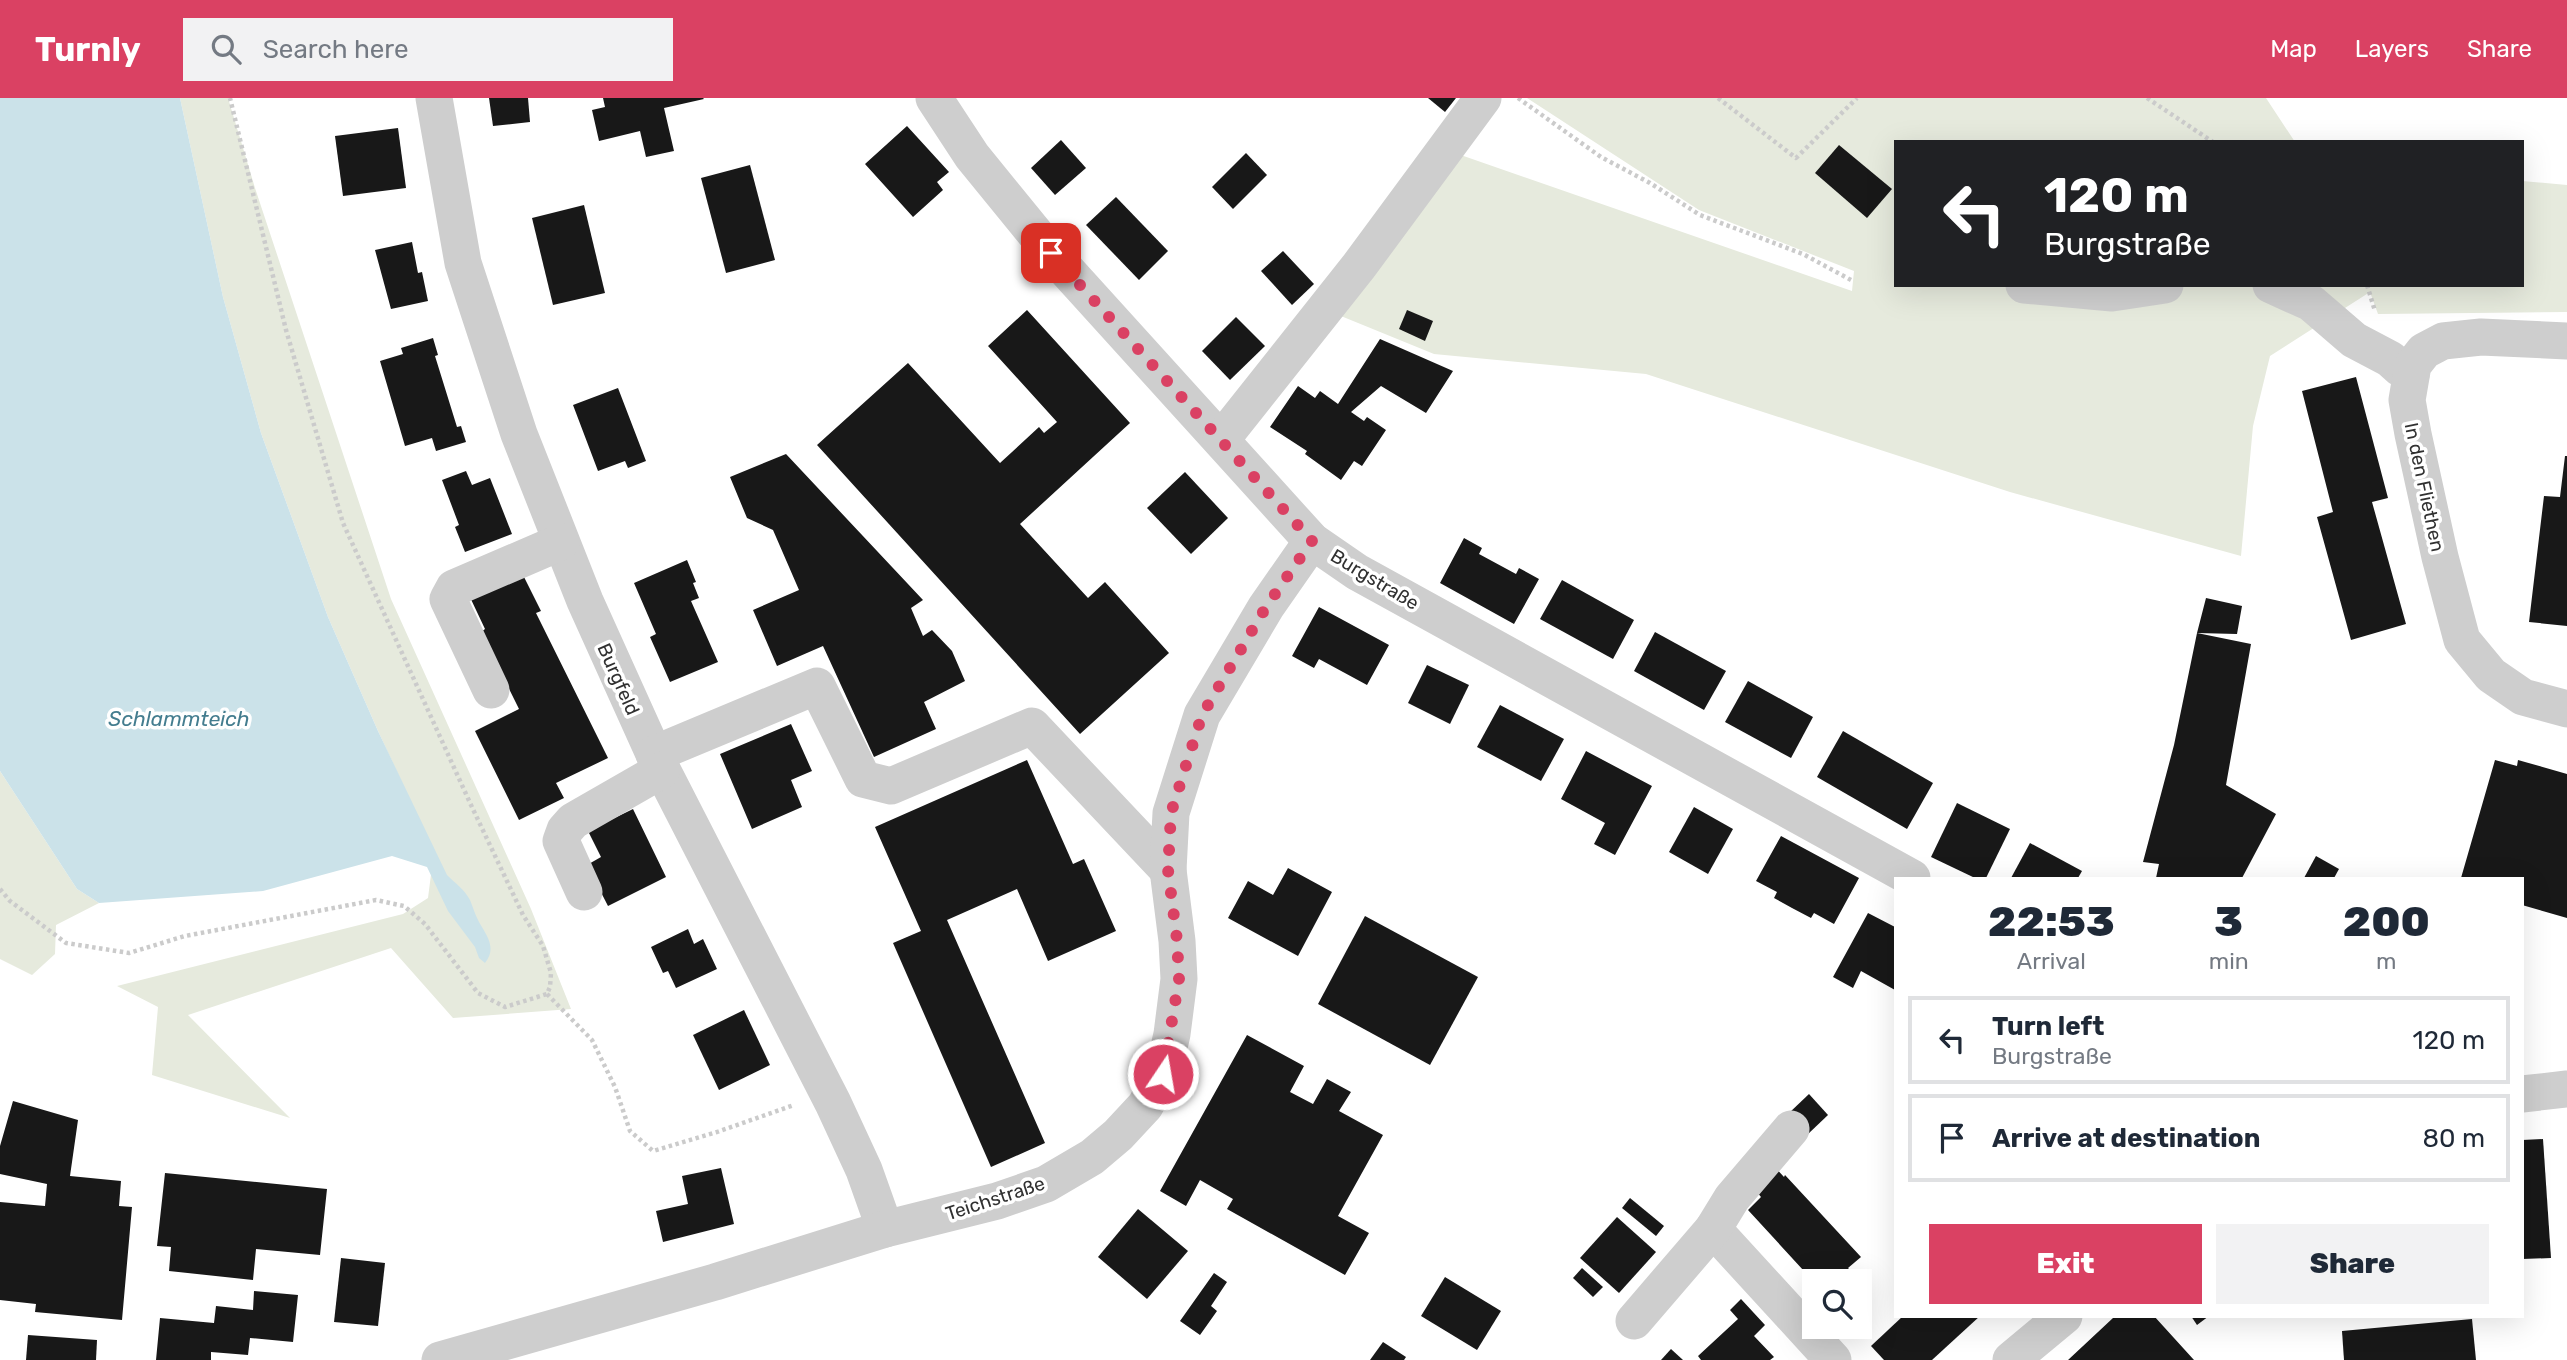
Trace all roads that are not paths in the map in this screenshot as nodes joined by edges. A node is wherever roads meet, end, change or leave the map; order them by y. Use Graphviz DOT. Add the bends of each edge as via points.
graph roads {
  1 [pos="434,98"];
  2 [pos="934,98"];
  3 [pos="1483,98"];
  4 [pos="2046,287"];
  5 [pos="2152,287"];
  6 [pos="2275,287"];
  7 [pos="2567,341"];
  8 [pos="2412,375"];
  9 [pos="1221,440"];
  10 [pos="1312,541"];
  11 [pos="561,542"];
  12 [pos="491,690"];
  13 [pos="2567,709"];
  14 [pos="658,762"];
  15 [pos="1168,870"];
  16 [pos="1910,877"];
  17 [pos="584,891"];
  18 [pos="2567,1089"];
  19 [pos="2524,1094"];
  20 [pos="1791,1129"];
  21 [pos="886,1229"];
  22 [pos="1713,1229"];
  23 [pos="2062,1318"];
  24 [pos="1634,1321"];
  25 [pos="440,1360"];
  26 [pos="1833,1360"];
  27 [pos="2011,1360"];
  1 -- 11 [label="street, Burgfeld" via="463,262 519,434"];
  2 -- 9 [label="street, Burgstraße" via="972,156 1051,253"];
  3 -- 9 [label="street" via="1359,266"];
  4 -- 5 [label="street" via="2112,293"];
  6 -- 8 [label="street" via="2311,303 2354,340"];
  7 -- 8 [label="street, In den Fliethen" via="2481,337 2443,341 2424,351 2413,365"];
  8 -- 13 [label="street, In den Fliethen" via="2407,400 2413,434 2462,640 2491,674 2523,697"];
  9 -- 10 [label="street, Burgstraße"];
  10 -- 15 [label="street, Teichstraße" via="1266,607 1202,715 1171,813"];
  10 -- 16 [label="street, Burgstraße" via="1357,572"];
  11 -- 12 [label="street" via="454,588 448,599"];
  11 -- 14 [label="street, Burgfeld"];
  14 -- 15 [label="street" via="817,686 863,779 891,786 1032,726"];
  14 -- 17 [label="street" via="565,830 561,841"];
  14 -- 21 [label="street, Burgfeld" via="833,1103"];
  15 -- 21 [label="street, Teichstraße" via="1179,979 1163,1074 1145,1106 1092,1157 1046,1184"];
  18 -- 19 [label="street"];
  20 -- 22 [label="street" via="1732,1198"];
  21 -- 25 [label="street, Teichstraße"];
  22 -- 24 [label="street"];
  22 -- 26 [label="street"];
  23 -- 27 [label="street"];
}
